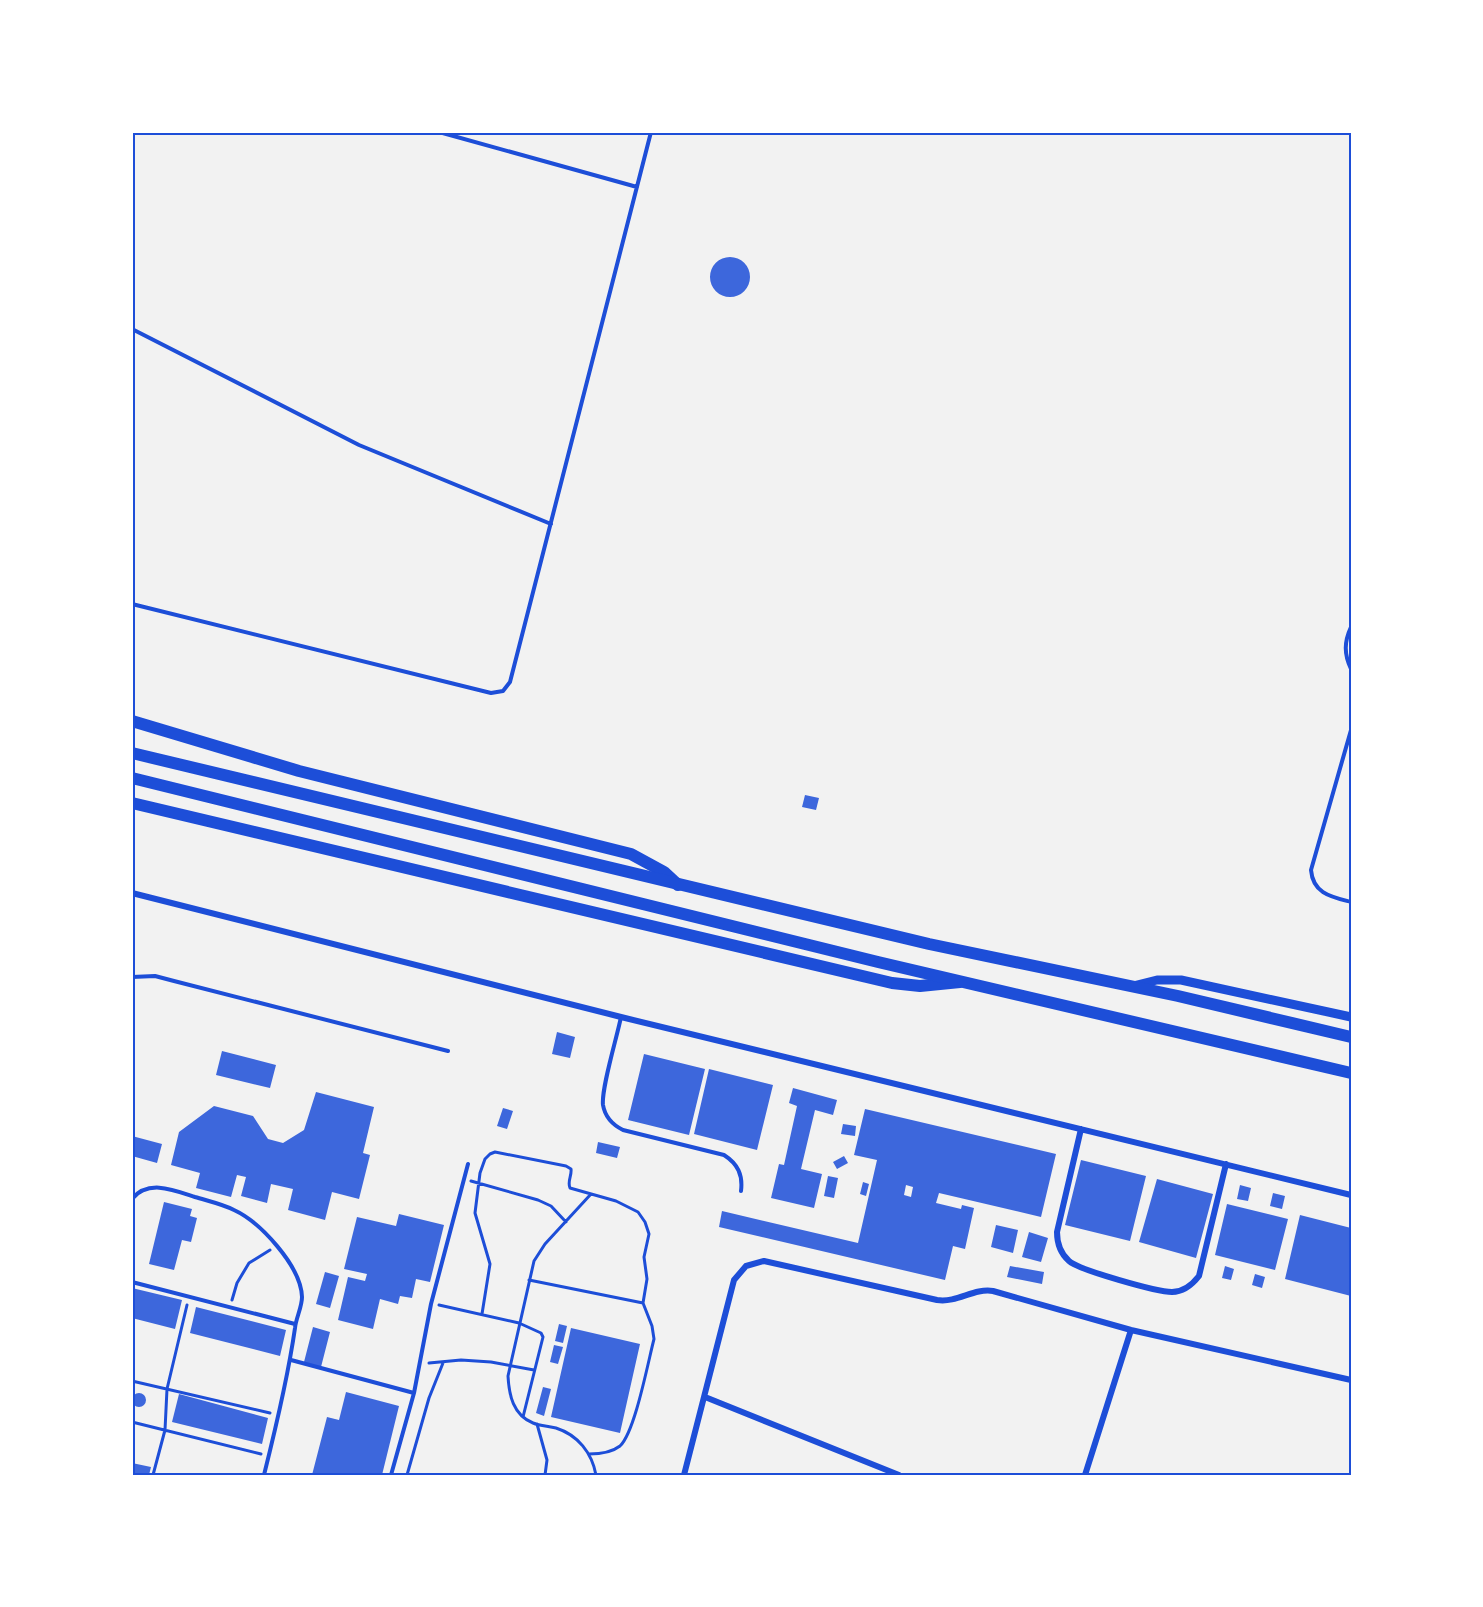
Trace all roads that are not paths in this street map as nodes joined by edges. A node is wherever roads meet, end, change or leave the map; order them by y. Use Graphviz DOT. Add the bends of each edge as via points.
graph roads {
  1 [pos="439,132"];
  2 [pos="651,132"];
  3 [pos="637,187"];
  4 [pos="132,329"];
  5 [pos="551,524"];
  6 [pos="132,604"];
  7 [pos="1351,627"];
  8 [pos="1351,669"];
  9 [pos="132,721"];
  10 [pos="1351,730"];
  11 [pos="132,753"];
  12 [pos="132,778"];
  13 [pos="132,803"];
  14 [pos="678,885"];
  15 [pos="132,893"];
  16 [pos="1351,902"];
  17 [pos="132,977"];
  18 [pos="960,982"];
  19 [pos="1133,987"];
  20 [pos="621,1017"];
  21 [pos="1351,1017"];
  22 [pos="1351,1037"];
  23 [pos="448,1051"];
  24 [pos="1351,1073"];
  25 [pos="1081,1129"];
  26 [pos="468,1164"];
  27 [pos="1226,1164"];
  28 [pos="741,1191"];
  29 [pos="1351,1195"];
  30 [pos="132,1199"];
  31 [pos="132,1282"];
  32 [pos="295,1324"];
  33 [pos="1131,1330"];
  34 [pos="291,1360"];
  35 [pos="1351,1380"];
  36 [pos="414,1393"];
  37 [pos="705,1397"];
  38 [pos="264,1475"];
  39 [pos="391,1475"];
  40 [pos="684,1475"];
  41 [pos="899,1475"];
  42 [pos="1085,1475"];
  1 -- 3 [label="lane"];
  2 -- 3 [label="lane"];
  3 -- 5 [label="lane"];
  4 -- 5 [label="lane" via="358,445"];
  5 -- 6 [label="lane" via="510,682 503,691 491,693"];
  7 -- 8 [label="lane" via="1345,648"];
  9 -- 14 [label="main road" via="299,771 631,854 664,872"];
  10 -- 16 [label="lane" via="1311,870 1314,884 1324,894"];
  11 -- 14 [label="main road"];
  12 -- 18 [label="main road"];
  13 -- 18 [label="main road" via="892,983 920,986"];
  14 -- 19 [label="main road"];
  15 -- 20 [label="street"];
  17 -- 23 [label="lane" via="155,976"];
  18 -- 24 [label="main road"];
  19 -- 21 [label="street" via="1156,980 1182,980"];
  19 -- 22 [label="main road"];
  20 -- 25 [label="street"];
  20 -- 28 [label="lane" via="603,1097 610,1120 623,1130 724,1155 741,1174"];
  25 -- 27 [label="street"];
  25 -- 27 [label="street" via="1057,1232 1062,1253 1080,1267 1163,1291 1180,1291 1199,1276"];
  26 -- 36 [label="lane" via="431,1304"];
  27 -- 29 [label="street"];
  30 -- 32 [label="lane" via="149,1187 166,1188 235,1210 262,1229 284,1253 296,1278 302,1297"];
  31 -- 32 [label="lane"];
  32 -- 34 [label="lane"];
  33 -- 35 [label="street"];
  33 -- 37 [label="street" via="989,1290 954,1300 937,1300 772,1262 754,1262 734,1280"];
  33 -- 42 [label="street"];
  34 -- 36 [label="lane"];
  34 -- 38 [label="lane"];
  36 -- 39 [label="lane"];
  37 -- 40 [label="street"];
  37 -- 41 [label="street"];
}
